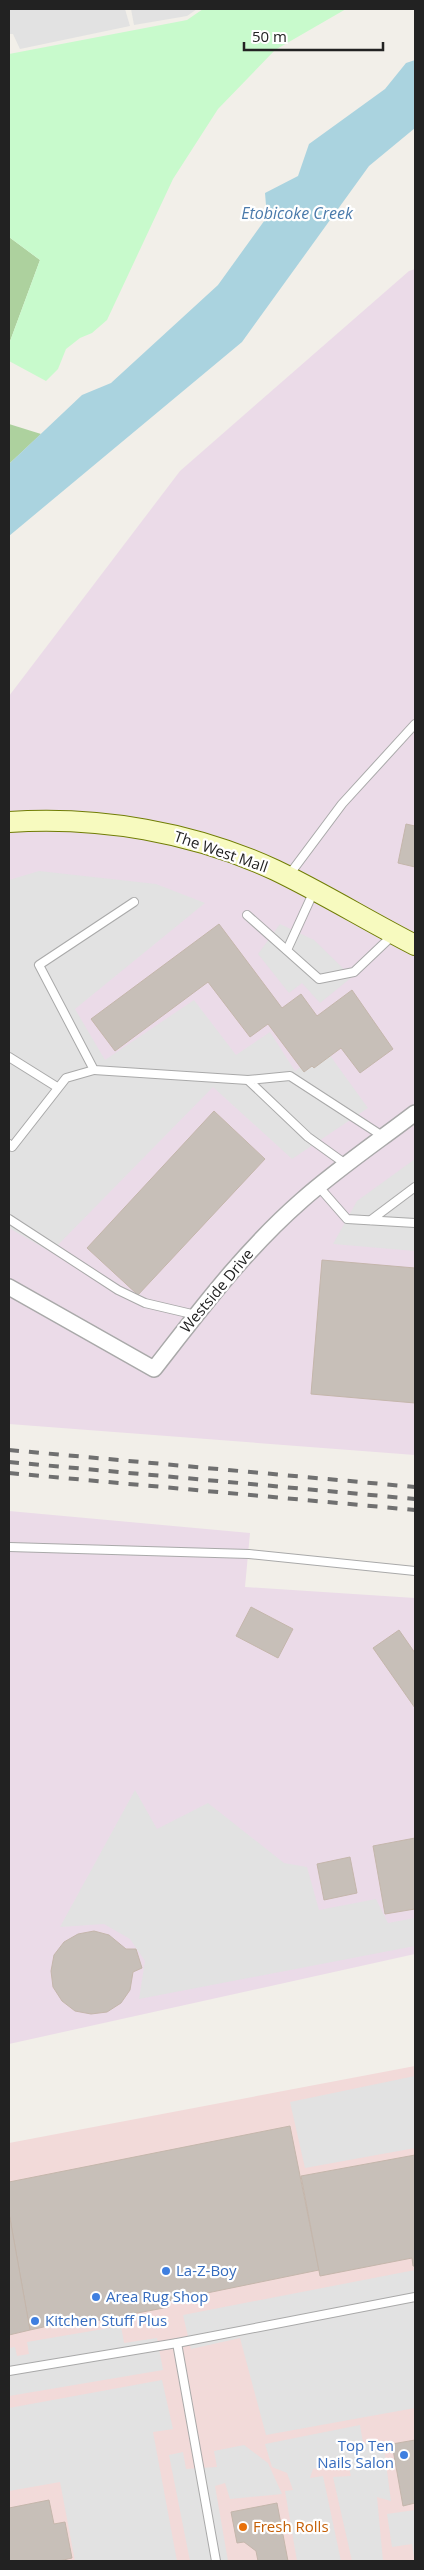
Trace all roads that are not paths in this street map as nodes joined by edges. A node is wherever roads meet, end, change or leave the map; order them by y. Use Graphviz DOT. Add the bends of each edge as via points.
graph roads {
  1 [pos="415,724"];
  2 [pos="9,822"];
  3 [pos="288,877"];
  4 [pos="314,890"];
  5 [pos="134,902"];
  6 [pos="247,915"];
  7 [pos="393,934"];
  8 [pos="415,946"];
  9 [pos="287,950"];
  10 [pos="9,1056"];
  11 [pos="94,1070"];
  12 [pos="248,1080"];
  13 [pos="57,1087"];
  14 [pos="415,1113"];
  15 [pos="384,1137"];
  16 [pos="10,1147"];
  17 [pos="347,1165"];
  18 [pos="319,1187"];
  19 [pos="415,1187"];
  20 [pos="9,1220"];
  21 [pos="371,1220"];
  22 [pos="415,1223"];
  23 [pos="9,1287"];
  24 [pos="196,1315"];
  25 [pos="9,1547"];
  26 [pos="415,1571"];
  27 [pos="415,2297"];
  28 [pos="176,2343"];
  29 [pos="9,2371"];
  30 [pos="216,2561"];
  1 -- 3 [label="lane" via="342,804"];
  2 -- 3 [label="main road, The West Mall" via="103,823 173,835 235,854"];
  3 -- 4 [label="main road, The West Mall"];
  4 -- 7 [label="main road, The West Mall"];
  4 -- 9 [label="lane"];
  5 -- 11 [label="lane" via="39,965"];
  6 -- 9 [label="lane"];
  7 -- 8 [label="main road, The West Mall"];
  7 -- 9 [label="lane" via="354,972 319,979"];
  10 -- 13 [label="lane"];
  11 -- 12 [label="lane"];
  11 -- 13 [label="lane" via="66,1078"];
  12 -- 15 [label="lane" via="290,1076"];
  12 -- 17 [label="lane" via="308,1137"];
  13 -- 16 [label="lane"];
  14 -- 15 [label="street, Westside Drive"];
  15 -- 17 [label="street, Westside Drive"];
  17 -- 18 [label="street, Westside Drive"];
  18 -- 21 [label="lane" via="347,1219"];
  18 -- 24 [label="street, Westside Drive" via="258,1242 223,1279"];
  19 -- 21 [label="lane"];
  20 -- 24 [label="lane" via="118,1290 145,1303"];
  21 -- 22 [label="lane"];
  23 -- 24 [label="street, Westside Drive" via="154,1370"];
  25 -- 26 [label="lane" via="249,1554"];
  27 -- 28 [label="lane"];
  28 -- 29 [label="lane"];
  28 -- 30 [label="lane"];
}
